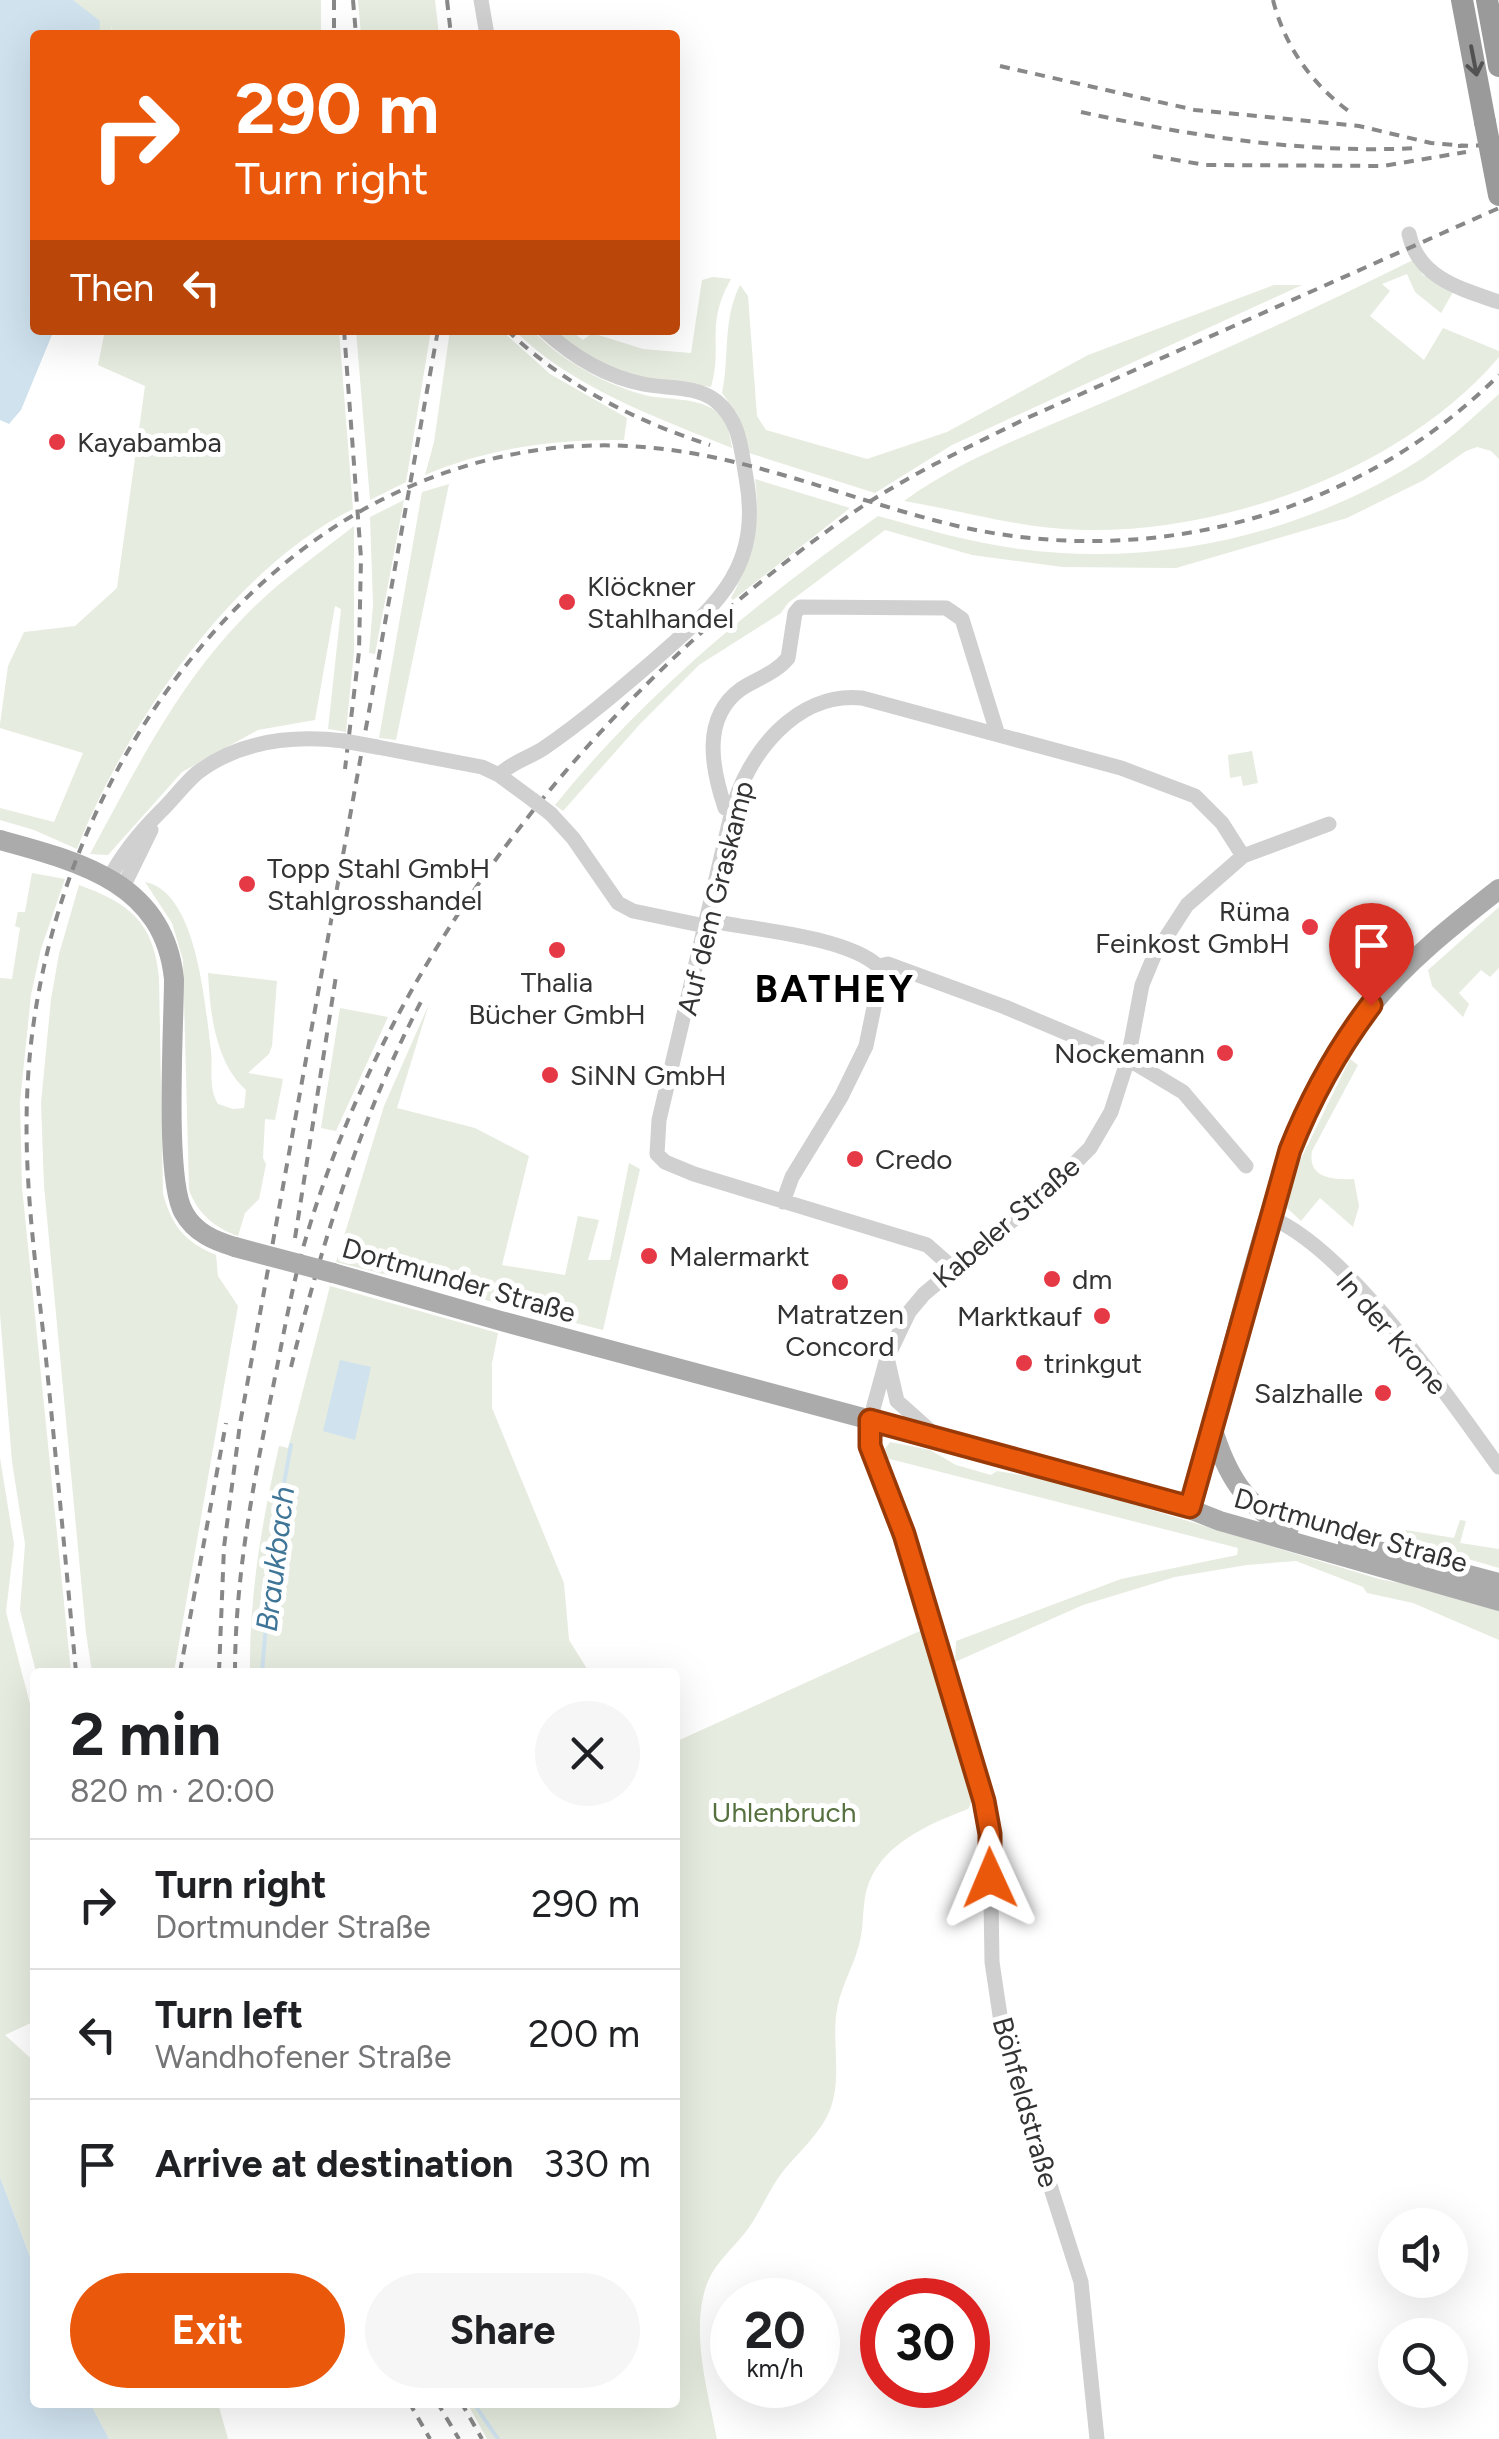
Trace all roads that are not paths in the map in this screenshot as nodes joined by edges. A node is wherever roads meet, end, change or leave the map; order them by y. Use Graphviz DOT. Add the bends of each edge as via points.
graph roads {
  1 [pos="481,0"];
  2 [pos="1462,0"];
  3 [pos="1487,0"];
  4 [pos="486,30"];
  5 [pos="1499,66"];
  6 [pos="1499,195"];
  7 [pos="1409,234"];
  8 [pos="1499,302"];
  9 [pos="550,335"];
  10 [pos="997,732"];
  11 [pos="540,751"];
  12 [pos="498,775"];
  13 [pos="515,786"];
  14 [pos="732,812"];
  15 [pos="1329,824"];
  16 [pos="0,840"];
  17 [pos="1242,856"];
  18 [pos="116,883"];
  19 [pos="1499,889"];
  20 [pos="706,923"];
  21 [pos="878,966"];
  22 [pos="1128,1059"];
  23 [pos="1246,1166"];
  24 [pos="783,1202"];
  25 [pos="1269,1217"];
  26 [pos="953,1268"];
  27 [pos="887,1358"];
  28 [pos="870,1420"];
  29 [pos="1211,1424"];
  30 [pos="937,1436"];
  31 [pos="1499,1467"];
  32 [pos="1190,1507"];
  33 [pos="1289,1528"];
  34 [pos="1499,1583"];
  35 [pos="1499,1601"];
  36 [pos="1096,2439"];
  1 -- 4 [label="street"];
  2 -- 6 [label="highway, one-way, bridge"];
  3 -- 5 [label="highway"];
  7 -- 8 [label="street" via="1429,272"];
  9 -- 11 [label="street" via="611,374 714,398 732,418 750,501 748,534 722,596"];
  10 -- 14 [label="street, Auf dem Graskamp" via="862,698 831,700 791,720 764,745"];
  10 -- 14 [label="street" via="962,619 946,608 800,607 788,658 732,698 712,736 715,772"];
  10 -- 17 [label="street, Auf dem Graskamp" via="1195,796"];
  11 -- 12 [label="street"];
  11 -- 13 [label="street"];
  12 -- 13 [label="street"];
  12 -- 18 [label="street, bridge" via="344,741 286,740 233,753 198,772 159,813"];
  13 -- 20 [label="street, bridge" via="573,838 618,903 633,912"];
  14 -- 20 [label="street, Auf dem Graskamp"];
  15 -- 17 [label="street, Kabeler Straße"];
  16 -- 18 [label="main road, Dortmunder Straße"];
  17 -- 22 [label="street, Kabeler Straße" via="1169,928 1142,985"];
  18 -- 28 [label="main road, Dortmunder Straße, bridge" via="157,920 172,962 174,1178 180,1206 199,1231"];
  19 -- 25 [label="main road" via="1422,951 1360,1020 1308,1104"];
  20 -- 21 [label="street" via="821,942"];
  20 -- 24 [label="street, Auf dem Graskamp" via="659,1120 657,1154 674,1167"];
  21 -- 22 [label="street" via="1005,1006"];
  21 -- 24 [label="street" via="874,1014 856,1068"];
  22 -- 23 [label="street" via="1183,1092"];
  22 -- 26 [label="street, Kabeler Straße" via="1111,1112 1090,1148"];
  24 -- 26 [label="street, Auf dem Graskamp" via="927,1245"];
  25 -- 29 [label="main road"];
  25 -- 31 [label="street, In der Krone" via="1296,1230 1372,1302"];
  26 -- 27 [label="street, Kabeler Straße" via="910,1312"];
  27 -- 28 [label="street, Kabeler Straße"];
  27 -- 30 [label="street" via="897,1401"];
  28 -- 30 [label="main road, Dortmunder Straße"];
  28 -- 36 [label="street, Böhfeldstraße" via="870,1446 904,1534 984,1801 992,1962 1004,2042 1081,2282"];
  29 -- 32 [label="main road"];
  29 -- 33 [label="main road" via="1244,1497"];
  30 -- 32 [label="main road, Dortmunder Straße"];
  32 -- 33 [label="main road, Dortmunder Straße"];
  32 -- 35 [label="main road, Dortmunder Straße"];
  33 -- 34 [label="main road, Dortmunder Straße"];
}
